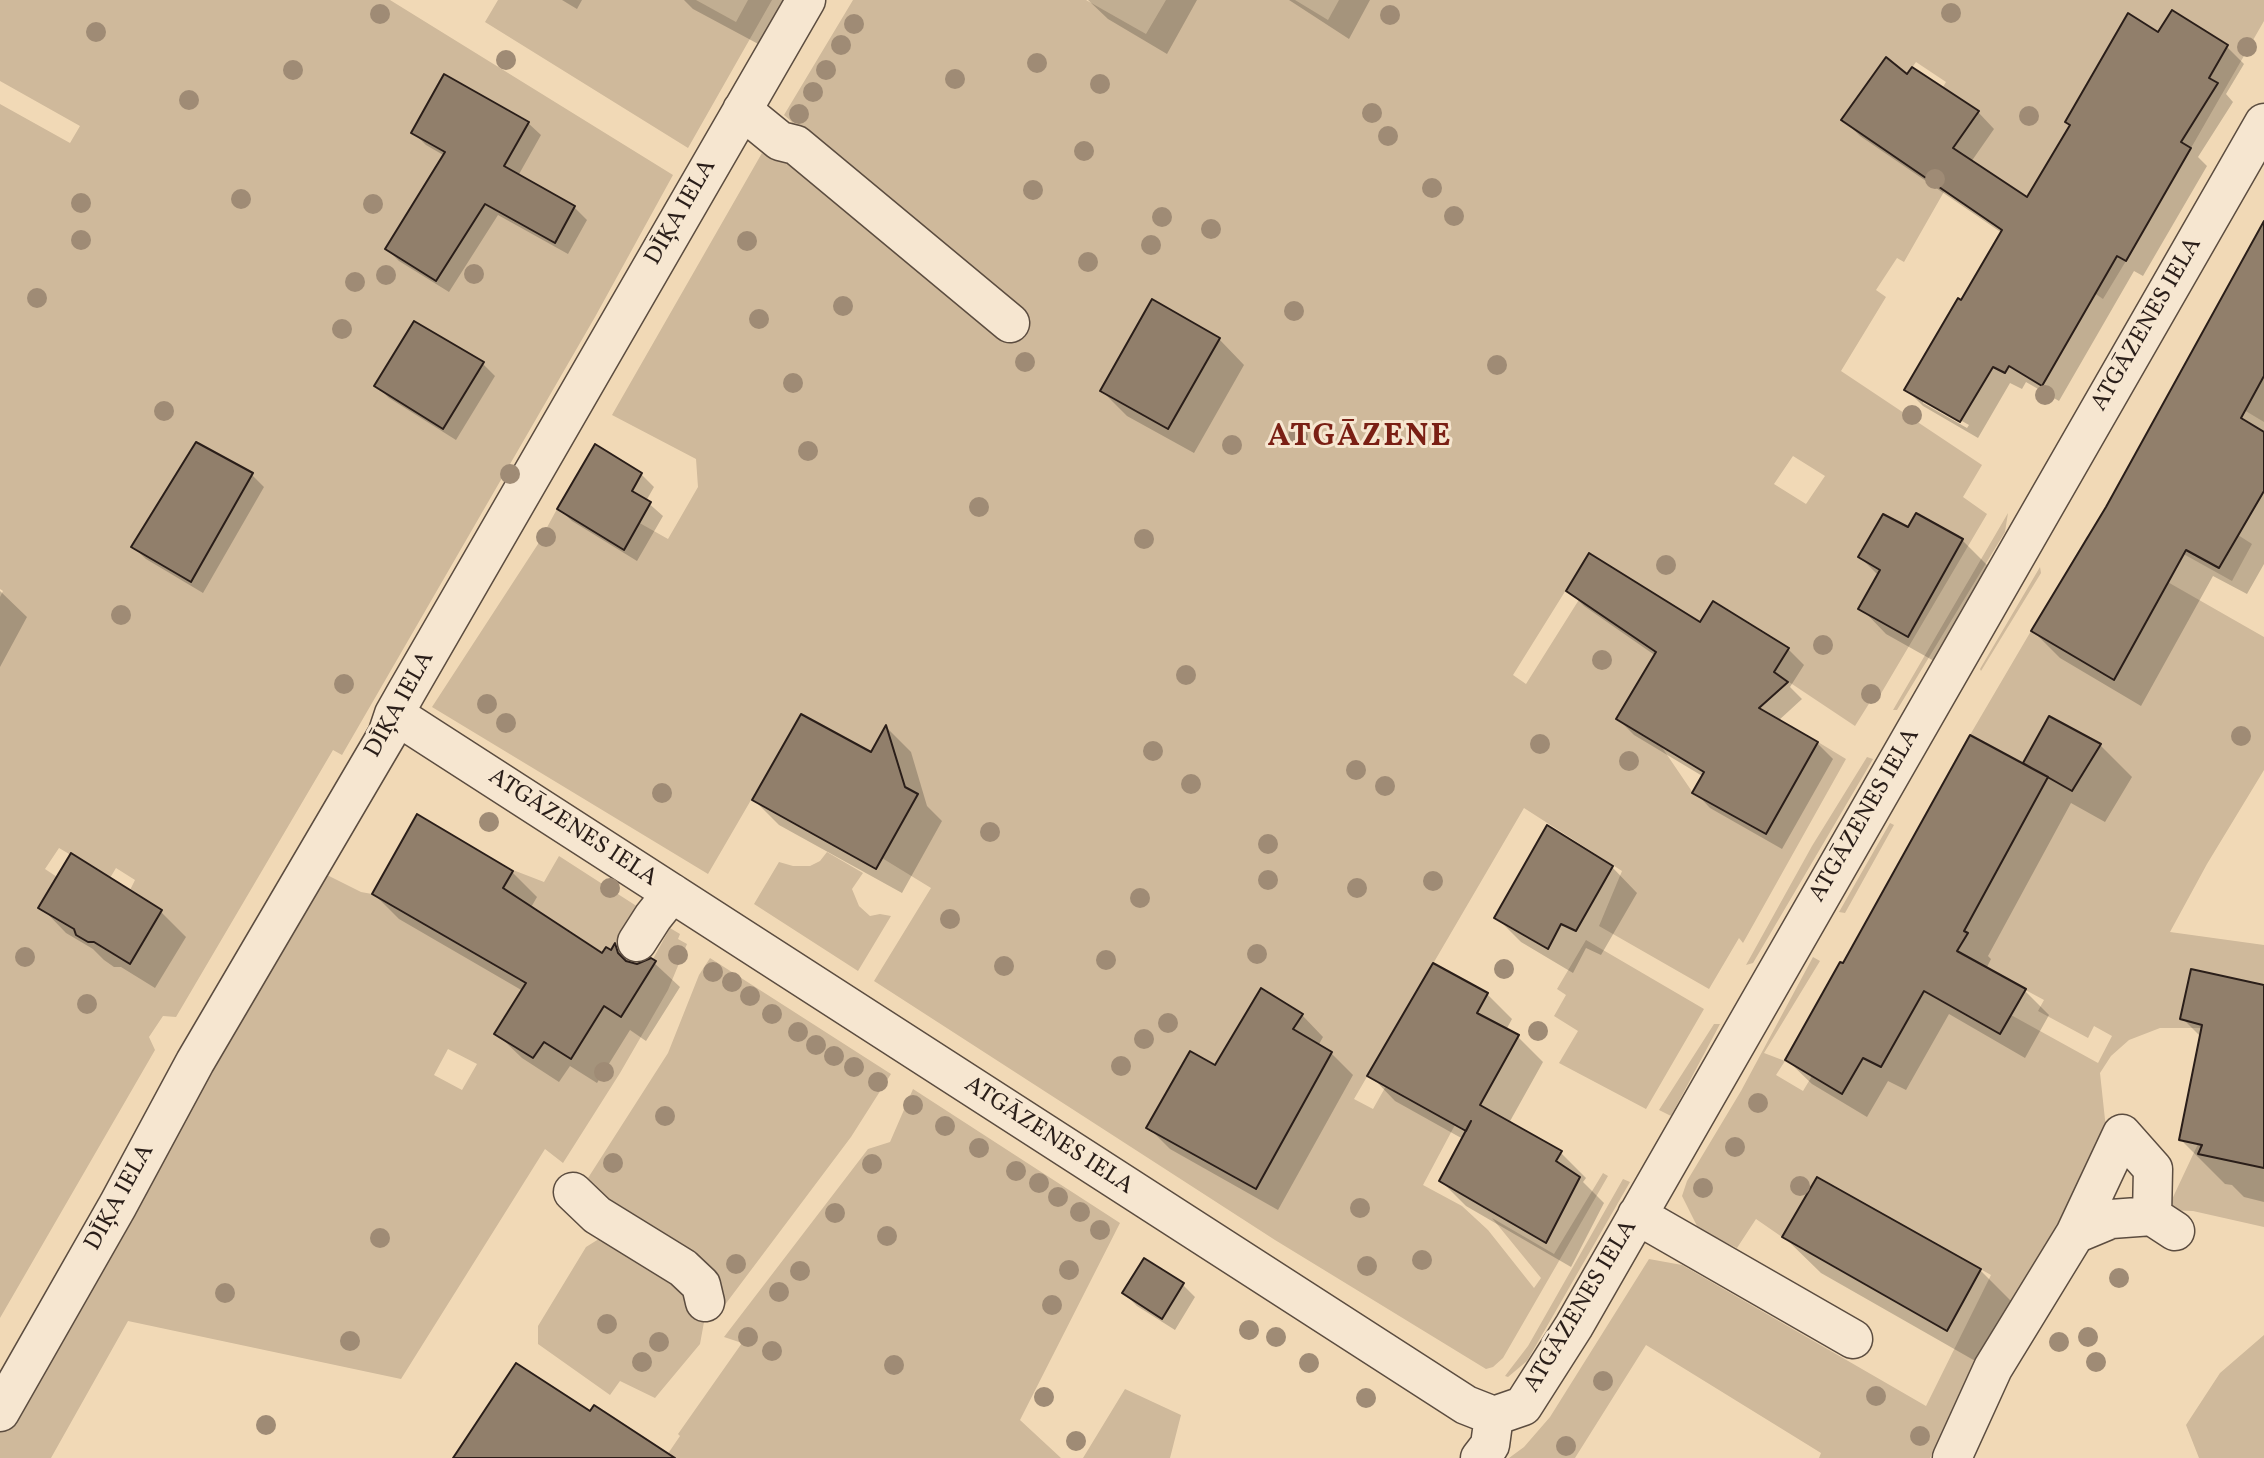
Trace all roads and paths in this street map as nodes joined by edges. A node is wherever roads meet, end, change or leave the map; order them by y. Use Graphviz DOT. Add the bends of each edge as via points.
graph roads {
  1 [pos="806,0"];
  2 [pos="742,110"];
  3 [pos="2264,123"];
  4 [pos="1010,323"];
  5 [pos="394,714"];
  6 [pos="672,893"];
  7 [pos="637,942"];
  8 [pos="573,1192"];
  9 [pos="1637,1215"];
  10 [pos="2075,1234"];
  11 [pos="705,1302"];
  12 [pos="1853,1339"];
  13 [pos="0,1412"];
  14 [pos="1494,1416"];
  15 [pos="1480,1458"];
  16 [pos="1952,1458"];
  1 -- 2 [label="street, DĪĶA IELA"];
  2 -- 4 [label="street" via="780,141 796,145"];
  2 -- 5 [label="street, DĪĶA IELA"];
  3 -- 9 [label="street, ATGĀZENES IELA"];
  5 -- 6 [label="street, ATGĀZENES IELA"];
  5 -- 13 [label="street, DĪĶA IELA" via="387,735 195,1062"];
  6 -- 7 [label="street"];
  6 -- 14 [label="street, ATGĀZENES IELA" via="1466,1405"];
  8 -- 11 [label="street" via="597,1215 683,1268 701,1285"];
  9 -- 12 [label="street"];
  9 -- 14 [label="street, ATGĀZENES IELA" via="1523,1406"];
  10 -- 10 [label="street" via="2122,1134 2153,1169 2163,1224 2111,1219"];
  10 -- 16 [label="street" via="1993,1368"];
  14 -- 15 [label="street" via="1490,1445"];
}
